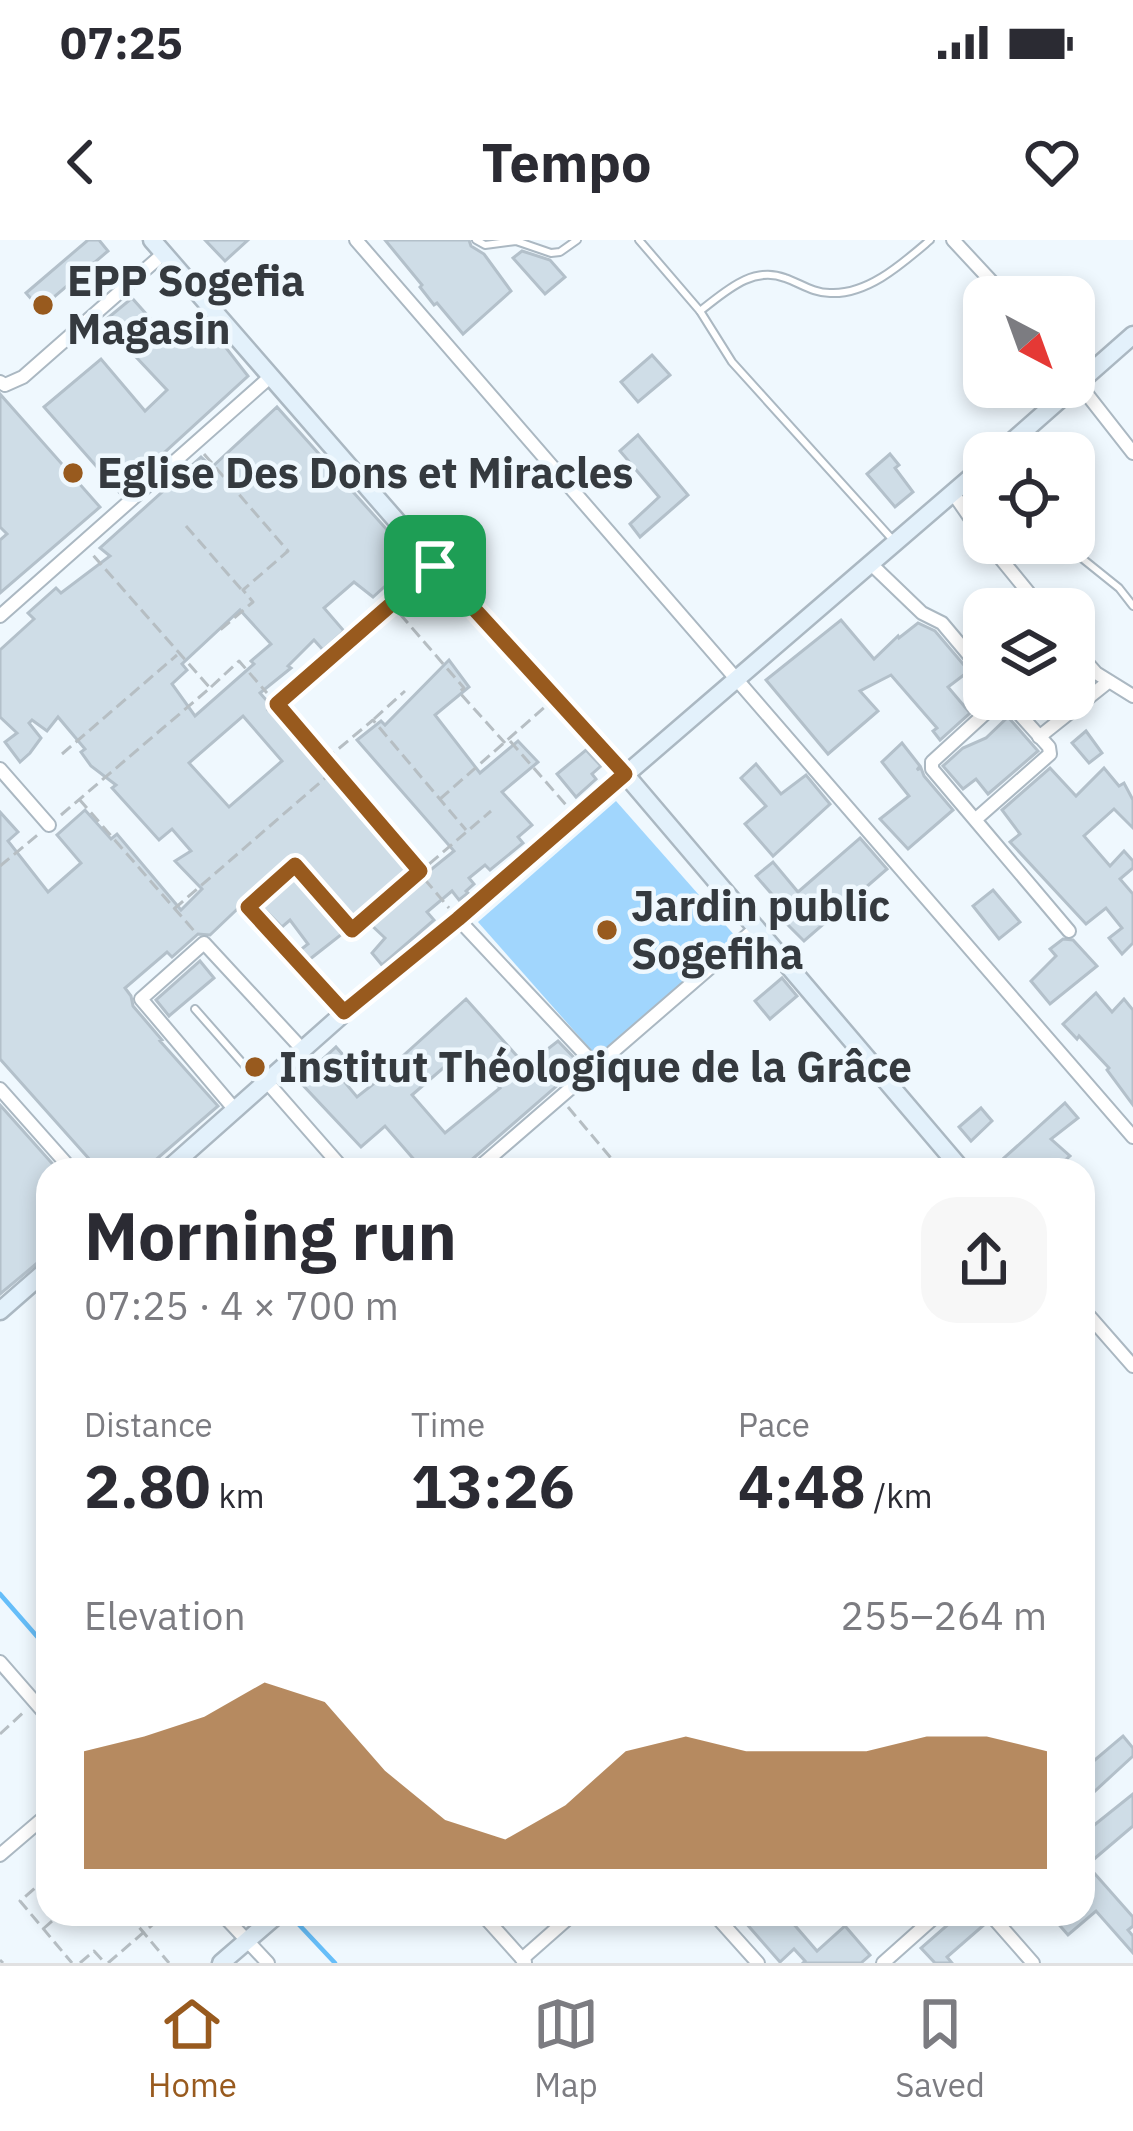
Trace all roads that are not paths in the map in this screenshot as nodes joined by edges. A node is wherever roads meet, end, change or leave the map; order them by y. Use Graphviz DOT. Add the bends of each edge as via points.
graph roads {
  1 [pos="356,240"];
  2 [pos="476,240"];
  3 [pos="577,240"];
  4 [pos="639,240"];
  5 [pos="930,240"];
  6 [pos="953,240"];
  7 [pos="158,247"];
  8 [pos="986,276"];
  9 [pos="700,311"];
  10 [pos="1133,335"];
  11 [pos="1095,366"];
  12 [pos="270,377"];
  13 [pos="0,382"];
  14 [pos="1095,404"];
  15 [pos="1048,408"];
  16 [pos="1022,432"];
  17 [pos="1133,453"];
  18 [pos="963,484"];
  19 [pos="952,493"];
  20 [pos="963,508"];
  21 [pos="895,542"];
  22 [pos="870,563"];
  23 [pos="1005,564"];
  24 [pos="1089,564"];
  25 [pos="435,566"];
  26 [pos="1025,588"];
  27 [pos="1133,606"];
  28 [pos="0,616"];
  29 [pos="963,647"];
  30 [pos="1095,669"];
  31 [pos="736,677"];
  32 [pos="1108,682"];
  33 [pos="1133,696"];
  34 [pos="277,704"];
  35 [pos="980,720"];
  36 [pos="1024,720"];
  37 [pos="1039,736"];
  38 [pos="0,769"];
  39 [pos="625,774"];
  40 [pos="976,819"];
  41 [pos="49,825"];
  42 [pos="458,919"];
  43 [pos="757,927"];
  44 [pos="1069,931"];
  45 [pos="195,1009"];
  46 [pos="302,1049"];
  47 [pos="596,1066"];
  48 [pos="265,1084"];
  49 [pos="0,1089"];
  50 [pos="236,1111"];
  51 [pos="1133,1137"];
  52 [pos="61,1158"];
  53 [pos="181,1158"];
  54 [pos="333,1158"];
  55 [pos="490,1158"];
  56 [pos="952,1158"];
  57 [pos="36,1280"];
  58 [pos="0,1311"];
  59 [pos="1095,1323"];
  60 [pos="1133,1366"];
  61 [pos="0,1662"];
  62 [pos="36,1703"];
  63 [pos="36,1824"];
  64 [pos="0,1855"];
  65 [pos="232,1926"];
  66 [pos="264,1926"];
  67 [pos="493,1926"];
  68 [pos="560,1926"];
  69 [pos="725,1926"];
  70 [pos="925,1926"];
  71 [pos="1000,1926"];
  72 [pos="246,1942"];
  73 [pos="524,1961"];
  74 [pos="221,1963"];
  75 [pos="268,1963"];
  76 [pos="758,1963"];
  77 [pos="883,1963"];
  78 [pos="1033,1963"];
  1 -- 31 [label="street"];
  2 -- 3 [label="lane" via="550,253"];
  4 -- 9 [label="lane"];
  5 -- 9 [label="lane" via="863,286 817,292 760,275"];
  6 -- 8 [label="street"];
  7 -- 12 [label="street"];
  7 -- 13 [label="street" via="23,377"];
  9 -- 21 [label="lane" via="732,362"];
  10 -- 11 [label="street"];
  12 -- 25 [label="street"];
  12 -- 28 [label="street"];
  14 -- 17 [label="street"];
  15 -- 16 [label="street"];
  18 -- 19 [label="street"];
  19 -- 20 [label="street"];
  19 -- 21 [label="street"];
  21 -- 22 [label="street"];
  22 -- 29 [label="street"];
  22 -- 31 [label="street"];
  23 -- 26 [label="street"];
  24 -- 27 [label="lane"];
  25 -- 34 [label="street"];
  25 -- 39 [label="street"];
  30 -- 32 [label="street"];
  31 -- 39 [label="street"];
  31 -- 51 [label="street"];
  32 -- 33 [label="street"];
  32 -- 37 [label="street"];
  35 -- 40 [label="street" via="930,765"];
  36 -- 37 [label="street"];
  37 -- 40 [label="street" via="1048,758"];
  38 -- 41 [label="street"];
  39 -- 42 [label="street"];
  39 -- 43 [label="street"];
  40 -- 44 [label="street"];
  42 -- 46 [label="street"];
  42 -- 47 [label="street"];
  43 -- 47 [label="street"];
  43 -- 56 [label="street"];
  45 -- 48 [label="lane"];
  46 -- 48 [label="street"];
  46 -- 50 [label="street" via="204,943 141,999"];
  47 -- 55 [label="street"];
  48 -- 50 [label="street"];
  48 -- 54 [label="street"];
  49 -- 52 [label="street"];
  50 -- 53 [label="street"];
  57 -- 58 [label="street"];
  59 -- 60 [label="street"];
  61 -- 62 [label="street"];
  63 -- 64 [label="street"];
  65 -- 72 [label="street"];
  66 -- 72 [label="street"];
  67 -- 73 [label="street"];
  68 -- 73 [label="street"];
  69 -- 76 [label="street"];
  70 -- 77 [label="street"];
  71 -- 78 [label="street"];
  72 -- 74 [label="street"];
  72 -- 75 [label="street"];
}
